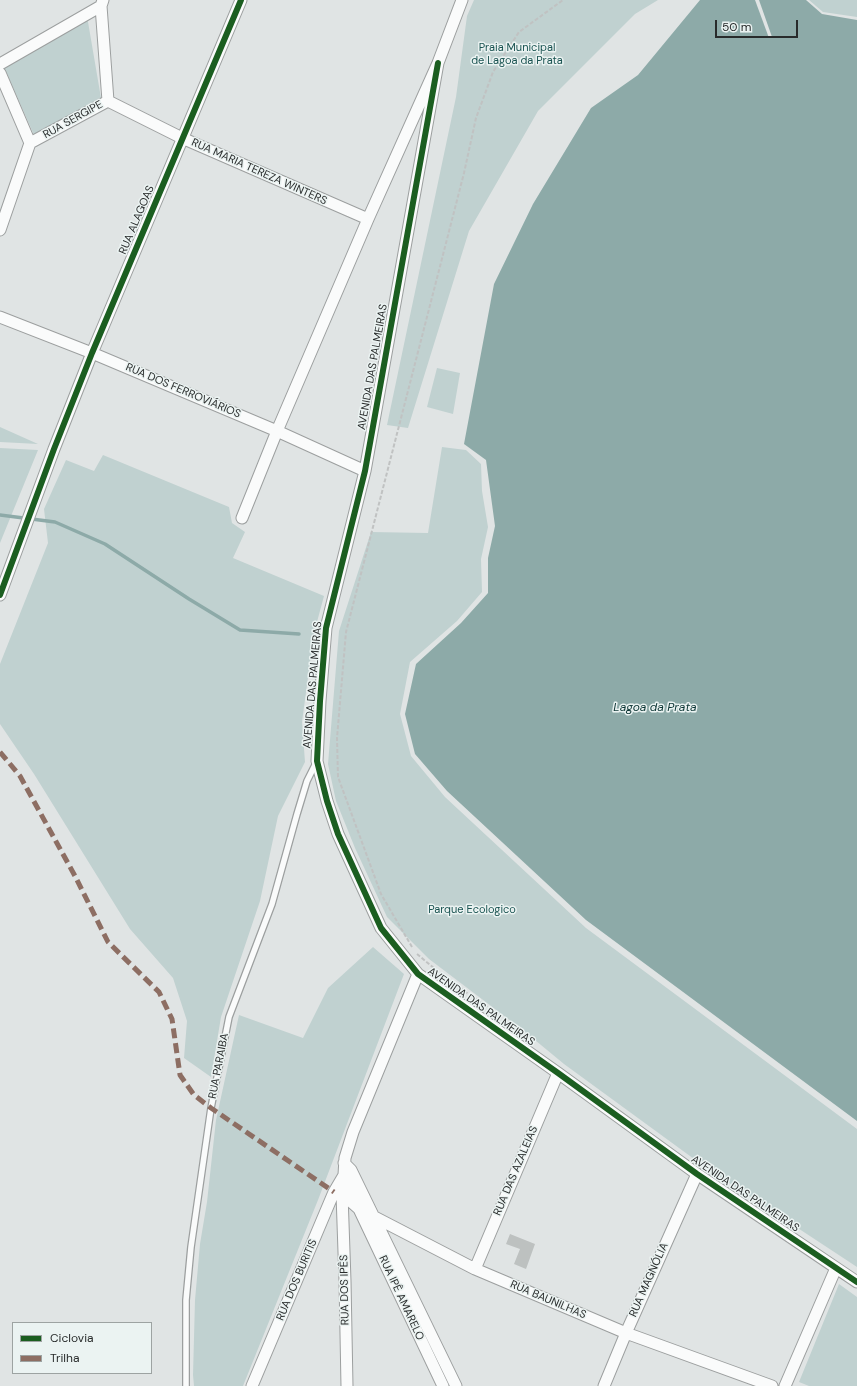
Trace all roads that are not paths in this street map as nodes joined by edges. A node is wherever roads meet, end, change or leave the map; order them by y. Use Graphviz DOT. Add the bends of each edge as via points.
graph roads {
  1 [pos="241,0"];
  2 [pos="459,1"];
  3 [pos="102,3"];
  4 [pos="438,63"];
  5 [pos="0,64"];
  6 [pos="0,73"];
  7 [pos="108,101"];
  8 [pos="182,138"];
  9 [pos="30,143"];
  10 [pos="368,219"];
  11 [pos="0,230"];
  12 [pos="0,317"];
  13 [pos="92,353"];
  14 [pos="277,431"];
  15 [pos="365,471"];
  16 [pos="242,518"];
  17 [pos="0,595"];
  18 [pos="317,761"];
  19 [pos="418,974"];
  20 [pos="558,1073"];
  21 [pos="346,1169"];
  22 [pos="697,1174"];
  23 [pos="345,1189"];
  24 [pos="359,1209"];
  25 [pos="372,1216"];
  26 [pos="836,1268"];
  27 [pos="475,1269"];
  28 [pos="857,1282"];
  29 [pos="626,1333"];
  30 [pos="186,1386"];
  31 [pos="252,1386"];
  32 [pos="347,1386"];
  33 [pos="443,1386"];
  34 [pos="456,1386"];
  35 [pos="604,1386"];
  36 [pos="772,1386"];
  37 [pos="785,1386"];
  1 -- 8 [label="street, RUA ALAGOAS"];
  2 -- 4 [label="street"];
  3 -- 5 [label="street"];
  3 -- 7 [label="street, RUA SERGIPE"];
  4 -- 10 [label="street"];
  4 -- 15 [label="street, AVENIDA DAS PALMEIRAS"];
  6 -- 9 [label="street"];
  7 -- 8 [label="street, RUA MARIA TEREZA WINTERS"];
  7 -- 9 [label="street, RUA SERGIPE"];
  8 -- 10 [label="street, RUA MARIA TEREZA WINTERS"];
  8 -- 13 [label="street, RUA ALAGOAS"];
  9 -- 11 [label="street, RUA SERGIPE"];
  10 -- 14 [label="street"];
  12 -- 13 [label="street, RUA DOS FERROVIÁRIOS"];
  13 -- 14 [label="street, RUA DOS FERROVIÁRIOS"];
  13 -- 17 [label="street, RUA ALAGOAS"];
  14 -- 15 [label="street, RUA DOS FERROVIÁRIOS"];
  14 -- 16 [label="street"];
  15 -- 18 [label="street, AVENIDA DAS PALMEIRAS" via="326,628"];
  18 -- 19 [label="street, AVENIDA DAS PALMEIRAS" via="338,834 380,928"];
  18 -- 30 [label="lane, RUA PARAIBA" via="307,781 272,904 229,1017 210,1108 191,1246 186,1300"];
  19 -- 20 [label="street, AVENIDA DAS PALMEIRAS"];
  19 -- 21 [label="street, RUA DOS BURITIS" via="353,1132"];
  20 -- 22 [label="street, AVENIDA DAS PALMEIRAS"];
  20 -- 27 [label="street, RUA DAS AZALEIAS"];
  21 -- 23 [label="street, RUA DOS BURITIS"];
  21 -- 23 [label="street"];
  22 -- 26 [label="street, AVENIDA DAS PALMEIRAS"];
  22 -- 29 [label="street, RUA MAGNÓLIA"];
  23 -- 24 [label="street, RUA BAUNILHAS"];
  23 -- 25 [label="street"];
  23 -- 31 [label="street, RUA DOS BURITIS"];
  23 -- 32 [label="street, RUA DOS IPÊS"];
  24 -- 25 [label="street, RUA BAUNILHAS"];
  24 -- 33 [label="street, RUA IPÊ AMARELO"];
  25 -- 27 [label="street, RUA BAUNILHAS"];
  25 -- 34 [label="street, RUA IPÊ AMARELO"];
  26 -- 28 [label="street, AVENIDA DAS PALMEIRAS"];
  26 -- 37 [label="street"];
  27 -- 29 [label="street, RUA BAUNILHAS"];
  29 -- 35 [label="street, RUA MAGNÓLIA"];
  29 -- 36 [label="street, RUA BAUNILHAS"];
}
